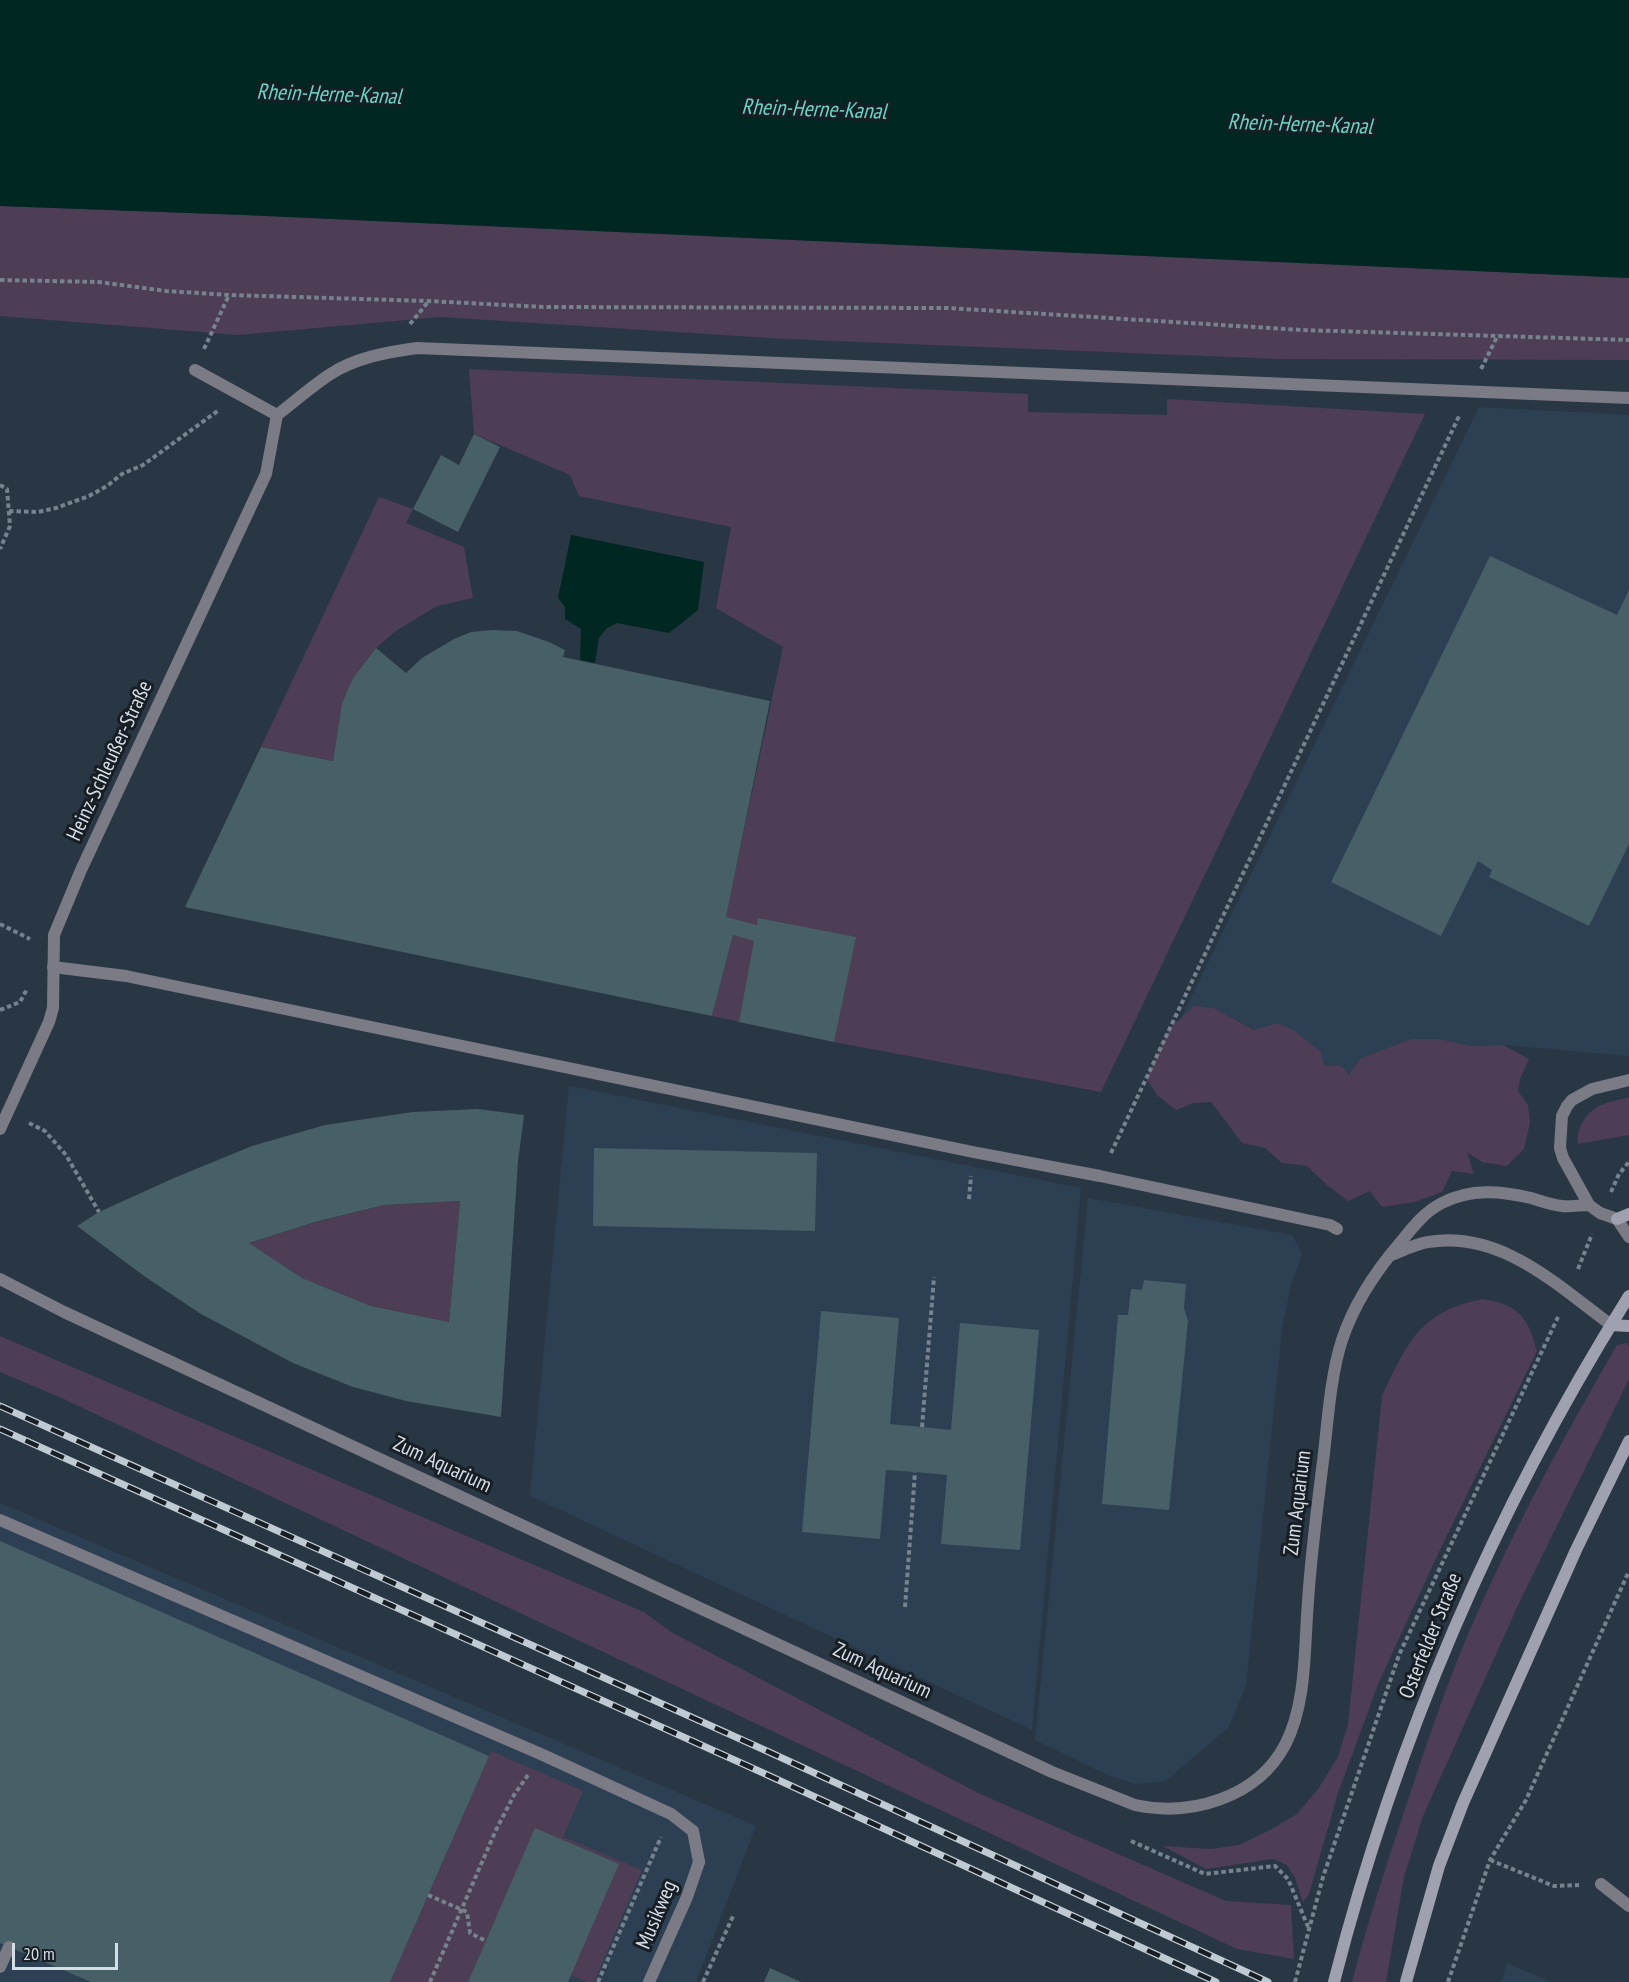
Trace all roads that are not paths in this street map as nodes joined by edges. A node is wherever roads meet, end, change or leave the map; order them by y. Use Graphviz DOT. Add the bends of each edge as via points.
graph roads {
  1 [pos="195,370"];
  2 [pos="1629,398"];
  3 [pos="277,415"];
  4 [pos="53,967"];
  5 [pos="1629,1080"];
  6 [pos="0,1129"];
  7 [pos="1589,1205"];
  8 [pos="1623,1216"];
  9 [pos="1337,1229"];
  10 [pos="1629,1237"];
  11 [pos="1388,1257"];
  12 [pos="0,1279"];
  13 [pos="1629,1296"];
  14 [pos="1611,1325"];
  15 [pos="1629,1326"];
  16 [pos="1629,1441"];
  17 [pos="0,1520"];
  18 [pos="1601,1884"];
  19 [pos="1629,1906"];
  20 [pos="9,1947"];
  21 [pos="0,1968"];
  22 [pos="650,1982"];
  23 [pos="1334,1982"];
  24 [pos="1406,1982"];
  1 -- 3 [label="street"];
  2 -- 3 [label="street" via="429,348 388,352 331,374"];
  3 -- 4 [label="street, Heinz-Schleußer-Straße" via="266,474 65,906 54,934"];
  4 -- 6 [label="street, Heinz-Schleußer-Straße" via="49,1022"];
  4 -- 9 [label="street" via="126,976 1100,1176"];
  5 -- 7 [label="street" via="1579,1095 1563,1116 1560,1148"];
  7 -- 8 [label="street" via="1600,1213"];
  7 -- 11 [label="street, Zum Aquarium" via="1561,1206 1485,1191 1462,1195 1425,1214"];
  8 -- 10 [label="street"];
  11 -- 12 [label="street, Zum Aquarium" via="1351,1316 1341,1342 1329,1402 1309,1580 1302,1689 1286,1743 1271,1765 1227,1798 1200,1806 1172,1808 1121,1801 1052,1772"];
  11 -- 14 [label="street" via="1429,1242 1481,1244 1509,1254 1542,1274"];
  13 -- 14 [label="main road, Osterfelder Straße"];
  14 -- 15 [label="main road"];
  14 -- 23 [label="main road, Osterfelder Straße" via="1543,1443 1440,1661 1370,1854"];
  16 -- 24 [label="main road" via="1462,1803 1439,1866"];
  17 -- 22 [label="street, Musikweg" via="671,1814 693,1831 699,1862"];
  18 -- 19 [label="street"];
  20 -- 21 [label="street"];
}
